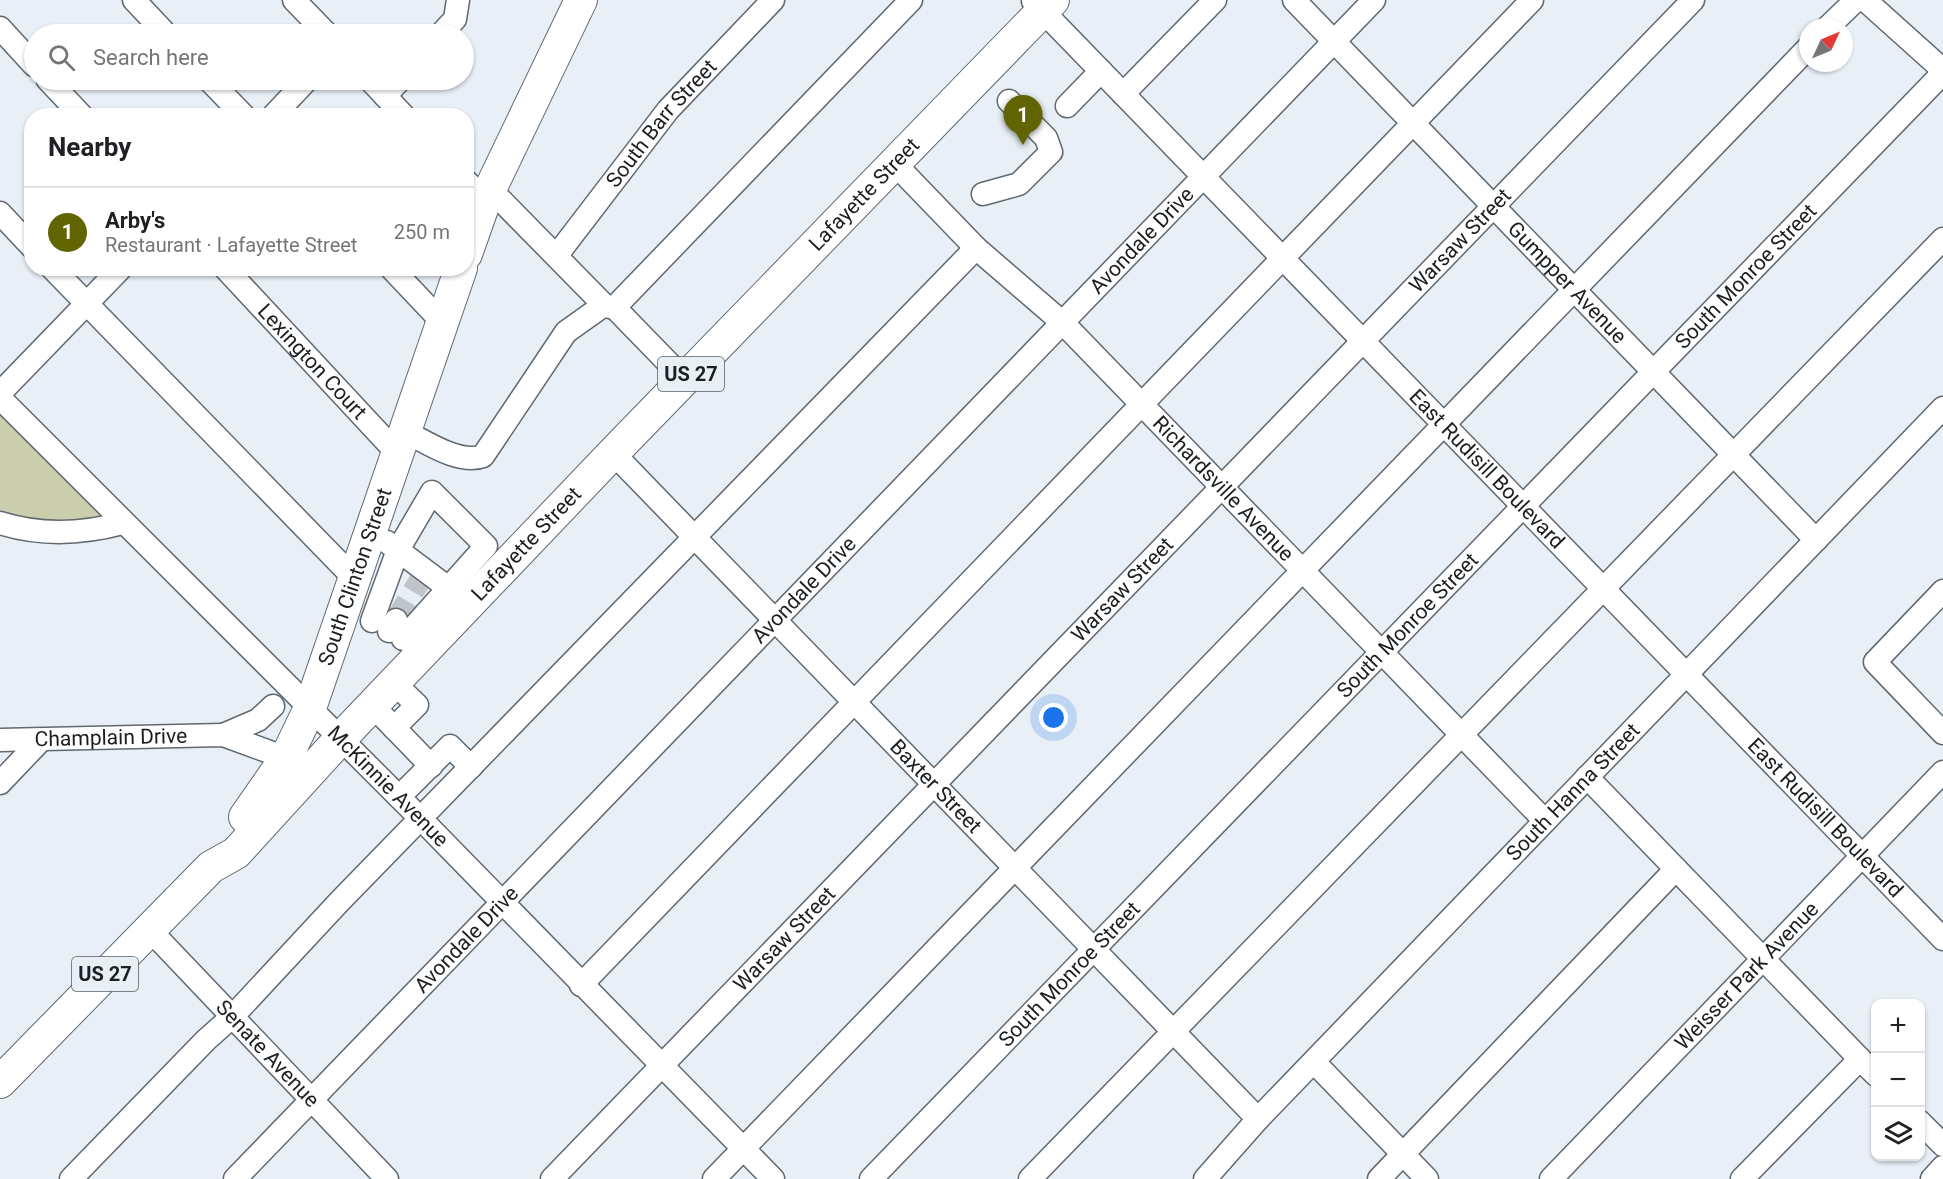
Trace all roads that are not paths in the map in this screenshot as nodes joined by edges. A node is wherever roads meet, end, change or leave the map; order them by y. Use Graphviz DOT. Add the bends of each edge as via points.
graph roads {
  1 [pos="134,0"];
  2 [pos="294,0"];
  3 [pos="458,0"];
  4 [pos="581,0"];
  5 [pos="773,0"];
  6 [pos="911,0"];
  7 [pos="1215,0"];
  8 [pos="1294,0"];
  9 [pos="1374,0"];
  10 [pos="1532,0"];
  11 [pos="1693,0"];
  12 [pos="1856,0"];
  13 [pos="1865,0"];
  14 [pos="1042,4"];
  15 [pos="1837,18"];
  16 [pos="157,24"];
  17 [pos="317,24"];
  18 [pos="450,24"];
  19 [pos="0,28"];
  20 [pos="1334,42"];
  21 [pos="24,54"];
  22 [pos="1799,57"];
  23 [pos="1101,71"];
  24 [pos="1943,71"];
  25 [pos="57,90"];
  26 [pos="219,90"];
  27 [pos="298,90"];
  28 [pos="394,90"];
  29 [pos="1123,94"];
  30 [pos="1009,101"];
  31 [pos="1068,106"];
  32 [pos="74,108"];
  33 [pos="236,108"];
  34 [pos="281,108"];
  35 [pos="401,108"];
  36 [pos="1414,124"];
  37 [pos="895,164"];
  38 [pos="1203,177"];
  39 [pos="481,190"];
  40 [pos="983,194"];
  41 [pos="1494,208"];
  42 [pos="0,213"];
  43 [pos="474,220"];
  44 [pos="24,238"];
  45 [pos="1943,239"];
  46 [pos="976,248"];
  47 [pos="557,255"];
  48 [pos="1284,259"];
  49 [pos="60,276"];
  50 [pos="113,276"];
  51 [pos="233,276"];
  52 [pos="399,276"];
  53 [pos="458,276"];
  54 [pos="1573,289"];
  55 [pos="86,304"];
  56 [pos="609,306"];
  57 [pos="443,323"];
  58 [pos="1063,323"];
  59 [pos="1364,342"];
  60 [pos="1652,370"];
  61 [pos="685,380"];
  62 [pos="0,393"];
  63 [pos="0,398"];
  64 [pos="1142,406"];
  65 [pos="1943,408"];
  66 [pos="1443,425"];
  67 [pos="402,443"];
  68 [pos="613,453"];
  69 [pos="1734,455"];
  70 [pos="1222,488"];
  71 [pos="1524,506"];
  72 [pos="0,523"];
  73 [pos="123,523"];
  74 [pos="372,530"];
  75 [pos="693,537"];
  76 [pos="1816,540"];
  77 [pos="398,550"];
  78 [pos="1302,571"];
  79 [pos="1603,589"];
  80 [pos="1943,591"];
  81 [pos="459,596"];
  82 [pos="383,621"];
  83 [pos="775,621"];
  84 [pos="1382,653"];
  85 [pos="1686,675"];
  86 [pos="394,682"];
  87 [pos="852,702"];
  88 [pos="372,705"];
  89 [pos="273,706"];
  90 [pos="310,708"];
  91 [pos="394,728"];
  92 [pos="1943,733"];
  93 [pos="223,735"];
  94 [pos="1461,736"];
  95 [pos="341,738"];
  96 [pos="0,740"];
  97 [pos="41,740"];
  98 [pos="286,758"];
  99 [pos="430,766"];
  100 [pos="471,767"];
  101 [pos="1943,772"];
  102 [pos="1587,777"];
  103 [pos="0,783"];
  104 [pos="933,786"];
  105 [pos="399,797"];
  106 [pos="422,820"];
  107 [pos="1545,821"];
  108 [pos="1862,856"];
  109 [pos="211,867"];
  110 [pos="1014,867"];
  111 [pos="1676,869"];
  112 [pos="501,901"];
  113 [pos="149,929"];
  114 [pos="1943,939"];
  115 [pos="1094,951"];
  116 [pos="1763,959"];
  117 [pos="581,984"];
  118 [pos="234,1016"];
  119 [pos="1173,1033"];
  120 [pos="1314,1062"];
  121 [pos="660,1065"];
  122 [pos="1868,1067"];
  123 [pos="0,1082"];
  124 [pos="313,1100"];
  125 [pos="1258,1119"];
  126 [pos="1925,1127"];
  127 [pos="1943,1145"];
  128 [pos="743,1148"];
  129 [pos="1402,1154"];
  130 [pos="1943,1167"];
  131 [pos="71,1179"];
  132 [pos="235,1179"];
  133 [pos="387,1179"];
  134 [pos="552,1179"];
  135 [pos="714,1179"];
  136 [pos="773,1179"];
  137 [pos="871,1179"];
  138 [pos="1030,1179"];
  139 [pos="1205,1179"];
  140 [pos="1379,1179"];
  141 [pos="1426,1179"];
  142 [pos="1551,1179"];
  143 [pos="1742,1179"];
  144 [pos="1932,1179"];
  1 -- 16 [label="street"];
  2 -- 17 [label="street"];
  3 -- 18 [label="street"];
  4 -- 39 [label="highway"];
  5 -- 47 [label="street, South Barr Street" via="668,110"];
  6 -- 56 [label="street"];
  7 -- 29 [label="street"];
  8 -- 20 [label="street, Gumpper Avenue"];
  9 -- 20 [label="street, Avondale Drive"];
  10 -- 36 [label="street"];
  11 -- 41 [label="street, Warsaw Street"];
  12 -- 15 [label="street"];
  13 -- 24 [label="street"];
  14 -- 23 [label="street, East Rudisill Boulevard"];
  14 -- 37 [label="highway, Lafayette Street / US 27"];
  19 -- 21 [label="street"];
  20 -- 36 [label="street, Gumpper Avenue"];
  20 -- 38 [label="street, Avondale Drive"];
  22 -- 54 [label="street"];
  23 -- 29 [label="street, East Rudisill Boulevard"];
  23 -- 31 [label="street"];
  24 -- 60 [label="street, South Monroe Street"];
  25 -- 32 [label="street"];
  26 -- 33 [label="street"];
  27 -- 34 [label="street"];
  28 -- 35 [label="street"];
  29 -- 38 [label="street, East Rudisill Boulevard"];
  30 -- 40 [label="street" via="1046,138 1051,152 1019,184"];
  36 -- 41 [label="street, Gumpper Avenue"];
  36 -- 48 [label="street"];
  37 -- 46 [label="street, Richardsville Avenue" via="958,220"];
  37 -- 61 [label="highway, Lafayette Street / US 27"];
  38 -- 48 [label="street, East Rudisill Boulevard"];
  38 -- 58 [label="street, Avondale Drive"];
  39 -- 43 [label="highway"];
  39 -- 47 [label="street"];
  41 -- 54 [label="street, Gumpper Avenue"];
  41 -- 59 [label="street, Warsaw Street"];
  42 -- 44 [label="street"];
  45 -- 69 [label="street"];
  46 -- 58 [label="street, Richardsville Avenue"];
  46 -- 75 [label="street"];
  47 -- 56 [label="street"];
  48 -- 59 [label="street, East Rudisill Boulevard"];
  48 -- 64 [label="street"];
  49 -- 55 [label="street"];
  50 -- 55 [label="street"];
  51 -- 67 [label="street, Lexington Court"];
  52 -- 57 [label="street"];
  53 -- 57 [label="highway, South Clinton Street / US 27"];
  54 -- 60 [label="street, Gumpper Avenue"];
  54 -- 66 [label="street"];
  55 -- 62 [label="street"];
  55 -- 82 [label="street"];
  56 -- 61 [label="street"];
  56 -- 67 [label="street" via="566,332 483,456 461,457"];
  57 -- 67 [label="highway, South Clinton Street / US 27"];
  58 -- 64 [label="street, Richardsville Avenue"];
  58 -- 83 [label="street, Avondale Drive"];
  59 -- 66 [label="street, East Rudisill Boulevard"];
  59 -- 70 [label="street, Warsaw Street"];
  60 -- 69 [label="street, Gumpper Avenue"];
  60 -- 71 [label="street, South Monroe Street"];
  61 -- 68 [label="highway, Lafayette Street / US 27"];
  63 -- 73 [label="street, McKinnie Avenue"];
  64 -- 70 [label="street, Richardsville Avenue"];
  64 -- 87 [label="street"];
  65 -- 76 [label="street, South Hanna Street"];
  66 -- 71 [label="street, East Rudisill Boulevard"];
  66 -- 78 [label="street"];
  67 -- 74 [label="highway, South Clinton Street / US 27"];
  68 -- 75 [label="street, Baxter Street"];
  68 -- 81 [label="highway, Lafayette Street / US 27"];
  69 -- 76 [label="street, Gumpper Avenue"];
  69 -- 79 [label="street"];
  70 -- 78 [label="street, Richardsville Avenue"];
  70 -- 104 [label="street, Warsaw Street"];
  71 -- 79 [label="street, East Rudisill Boulevard"];
  71 -- 84 [label="street, South Monroe Street"];
  72 -- 73 [label="street" via="57,533 92,531"];
  73 -- 90 [label="street, McKinnie Avenue"];
  74 -- 77 [label="street"];
  74 -- 82 [label="highway, South Clinton Street / US 27"];
  75 -- 83 [label="street, Baxter Street"];
  75 -- 100 [label="street"];
  76 -- 85 [label="street, South Hanna Street"];
  77 -- 81 [label="street"];
  77 -- 81 [label="street" via="432,492 486,546"];
  77 -- 82 [label="street"];
  78 -- 84 [label="street, Richardsville Avenue"];
  78 -- 110 [label="street"];
  79 -- 85 [label="street, East Rudisill Boulevard"];
  79 -- 94 [label="street"];
  80 -- 92 [label="street" via="1875,662"];
  81 -- 82 [label="highway, Lafayette Street / US 27"];
  82 -- 86 [label="highway, Lafayette Street / US 27"];
  82 -- 90 [label="highway, South Clinton Street / US 27"];
  83 -- 87 [label="street, Baxter Street"];
  83 -- 112 [label="street, Avondale Drive"];
  84 -- 94 [label="street, Richardsville Avenue"];
  84 -- 115 [label="street, South Monroe Street"];
  85 -- 102 [label="street, South Hanna Street"];
  85 -- 108 [label="street, East Rudisill Boulevard"];
  86 -- 88 [label="highway, Lafayette Street / US 27"];
  86 -- 91 [label="street" via="417,705"];
  87 -- 104 [label="street, Baxter Street"];
  87 -- 117 [label="street"];
  88 -- 91 [label="street"];
  88 -- 95 [label="highway, Lafayette Street / US 27"];
  89 -- 93 [label="street, Champlain Drive" via="258,720"];
  90 -- 95 [label="street, McKinnie Avenue"];
  90 -- 98 [label="highway, South Clinton Street / US 27"];
  91 -- 99 [label="street"];
  93 -- 97 [label="street, Champlain Drive"];
  93 -- 98 [label="street, Champlain Drive"];
  94 -- 107 [label="street, Richardsville Avenue"];
  94 -- 119 [label="street"];
  95 -- 105 [label="street, McKinnie Avenue"];
  95 -- 109 [label="highway, Lafayette Street / US 27" via="236,853"];
  96 -- 97 [label="street, Champlain Drive"];
  97 -- 103 [label="street"];
  98 -- 109 [label="highway, South Clinton Street / US 27"];
  99 -- 100 [label="street" via="450,746"];
  99 -- 105 [label="street"];
  100 -- 106 [label="street"];
  101 -- 108 [label="street, Weisser Park Avenue"];
  102 -- 107 [label="street, South Hanna Street"];
  102 -- 111 [label="street"];
  104 -- 110 [label="street, Baxter Street"];
  104 -- 121 [label="street, Warsaw Street"];
  105 -- 106 [label="street, McKinnie Avenue"];
  106 -- 112 [label="street, McKinnie Avenue"];
  106 -- 118 [label="street" via="339,902"];
  107 -- 120 [label="street, South Hanna Street"];
  108 -- 114 [label="street, East Rudisill Boulevard"];
  108 -- 116 [label="street, Weisser Park Avenue"];
  109 -- 113 [label="highway, Lafayette Street / US 27"];
  110 -- 115 [label="street, Baxter Street"];
  110 -- 128 [label="street"];
  111 -- 116 [label="street"];
  111 -- 129 [label="street"];
  112 -- 117 [label="street, McKinnie Avenue"];
  112 -- 124 [label="street, Avondale Drive"];
  113 -- 118 [label="street, Senate Avenue"];
  113 -- 123 [label="highway, Lafayette Street / US 27"];
  115 -- 119 [label="street, Baxter Street"];
  115 -- 137 [label="street, South Monroe Street"];
  116 -- 122 [label="street"];
  116 -- 142 [label="street, Weisser Park Avenue"];
  117 -- 121 [label="street, McKinnie Avenue"];
  118 -- 124 [label="street, Senate Avenue"];
  118 -- 131 [label="street"];
  119 -- 125 [label="street, Baxter Street"];
  119 -- 138 [label="street"];
  120 -- 125 [label="street, South Hanna Street"];
  120 -- 129 [label="street"];
  121 -- 128 [label="street, McKinnie Avenue"];
  121 -- 134 [label="street, Warsaw Street"];
  122 -- 143 [label="street"];
  124 -- 132 [label="street, Avondale Drive"];
  124 -- 133 [label="street, Senate Avenue"];
  125 -- 139 [label="street, South Hanna Street"];
  126 -- 127 [label="street"];
  128 -- 135 [label="street"];
  128 -- 136 [label="street, McKinnie Avenue"];
  129 -- 140 [label="street"];
  129 -- 141 [label="street"];
  130 -- 144 [label="street"];
}
